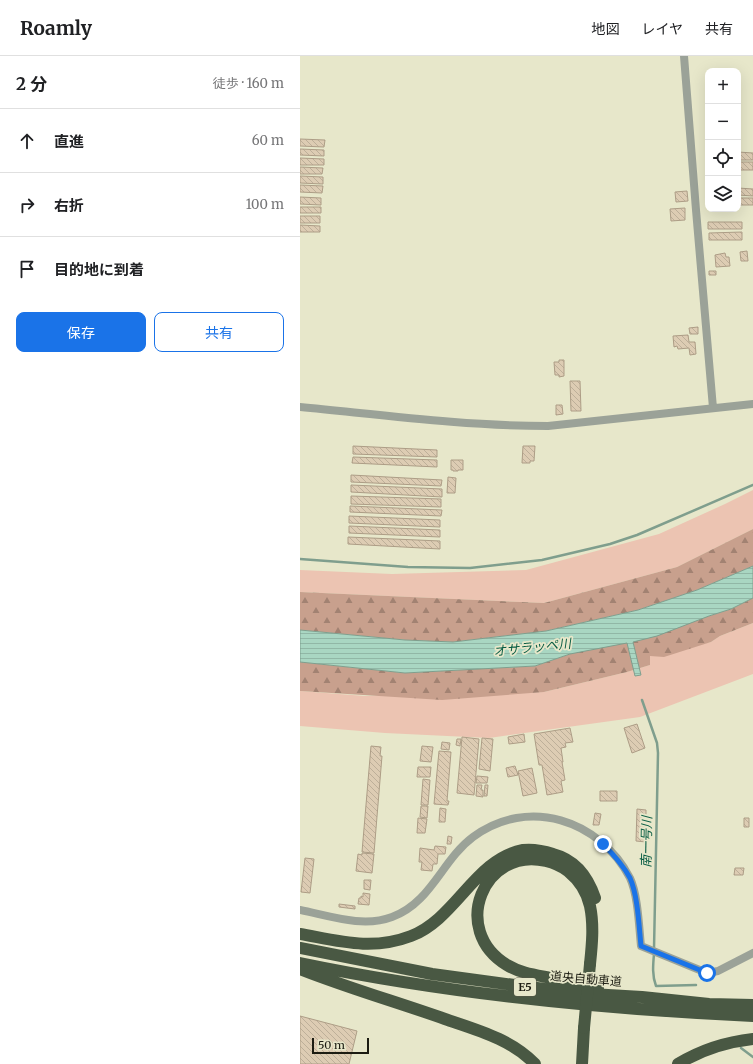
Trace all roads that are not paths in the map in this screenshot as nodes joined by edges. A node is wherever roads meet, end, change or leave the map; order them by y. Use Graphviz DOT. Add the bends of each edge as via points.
graph roads {
  1 [pos="684,56"];
  2 [pos="753,404"];
  3 [pos="300,407"];
  4 [pos="713,408"];
  5 [pos="300,910"];
  6 [pos="300,934"];
  7 [pos="300,948"];
  8 [pos="753,953"];
  9 [pos="300,963"];
  10 [pos="594,965"];
  11 [pos="300,969"];
  12 [pos="642,998"];
  13 [pos="753,1005"];
  14 [pos="753,1016"];
  15 [pos="588,1028"];
  16 [pos="753,1039"];
  17 [pos="535,1064"];
  18 [pos="582,1064"];
  19 [pos="589,1064"];
  20 [pos="678,1064"];
  1 -- 4 [label="street"];
  2 -- 4 [label="street"];
  3 -- 4 [label="street" via="520,426 548,426"];
  5 -- 8 [label="street" via="356,921 376,921 393,917 420,899 460,848 478,834 509,819 539,816 568,822 584,830 597,838 618,861 634,888 641,946 647,950 707,973 718,972"];
  6 -- 10 [label="highway" via="352,944 390,942 412,936 435,922 498,861 524,850 538,850 556,854 580,869 592,889 598,908 600,933"];
  7 -- 12 [label="highway, 道央自動車道 / E5" via="432,974 574,993"];
  9 -- 14 [label="highway, 道央自動車道 / E5" via="431,986 576,1004"];
  10 -- 12 [label="highway" via="588,899 580,884 564,868 548,861 526,859 505,867 491,879 479,903 477,917 481,937 499,959 516,970 530,974"];
  10 -- 15 [label="highway, bridge"];
  11 -- 17 [label="highway" via="491,1035 515,1048"];
  12 -- 13 [label="highway, 道央自動車道 / E5"];
  15 -- 18 [label="highway"];
  15 -- 19 [label="highway"];
  16 -- 20 [label="highway" via="712,1047"];
}
